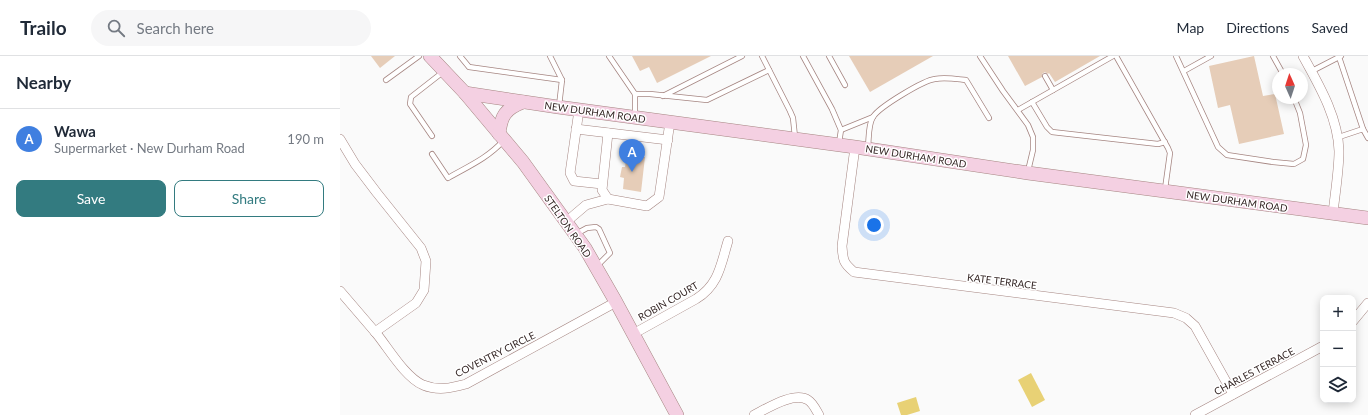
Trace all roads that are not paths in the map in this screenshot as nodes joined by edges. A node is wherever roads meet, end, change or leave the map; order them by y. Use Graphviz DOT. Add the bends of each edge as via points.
graph roads {
  1 [pos="419,56"];
  2 [pos="430,56"];
  3 [pos="460,56"];
  4 [pos="550,56"];
  5 [pos="609,56"];
  6 [pos="742,56"];
  7 [pos="762,56"];
  8 [pos="803,56"];
  9 [pos="829,56"];
  10 [pos="980,56"];
  11 [pos="1113,56"];
  12 [pos="1116,56"];
  13 [pos="1176,56"];
  14 [pos="1211,56"];
  15 [pos="1273,56"];
  16 [pos="1303,56"];
  17 [pos="1340,56"];
  18 [pos="1280,68"];
  19 [pos="769,70"];
  20 [pos="1184,71"];
  21 [pos="1312,71"];
  22 [pos="444,72"];
  23 [pos="1045,76"];
  24 [pos="386,80"];
  25 [pos="562,80"];
  26 [pos="845,85"];
  27 [pos="1053,90"];
  28 [pos="465,94"];
  29 [pos="635,94"];
  30 [pos="664,96"];
  31 [pos="523,102"];
  32 [pos="1032,102"];
  33 [pos="1296,104"];
  34 [pos="558,107"];
  35 [pos="579,110"];
  36 [pos="1018,110"];
  37 [pos="873,117"];
  38 [pos="636,118"];
  39 [pos="989,118"];
  40 [pos="670,122"];
  41 [pos="1363,129"];
  42 [pos="576,130"];
  43 [pos="841,130"];
  44 [pos="608,133"];
  45 [pos="432,136"];
  46 [pos="502,137"];
  47 [pos="1336,138"];
  48 [pos="1368,138"];
  49 [pos="340,139"];
  50 [pos="795,139"];
  51 [pos="668,140"];
  52 [pos="1165,142"];
  53 [pos="839,145"];
  54 [pos="861,148"];
  55 [pos="432,154"];
  56 [pos="1028,173"];
  57 [pos="602,184"];
  58 [pos="1165,191"];
  59 [pos="608,199"];
  60 [pos="1333,213"];
  61 [pos="1368,218"];
  62 [pos="566,222"];
  63 [pos="575,235"];
  64 [pos="728,240"];
  65 [pos="596,267"];
  66 [pos="340,291"];
  67 [pos="616,302"];
  68 [pos="1368,303"];
  69 [pos="1356,317"];
  70 [pos="375,332"];
  71 [pos="633,334"];
  72 [pos="1320,348"];
  73 [pos="1232,394"];
  74 [pos="677,415"];
  75 [pos="754,415"];
  76 [pos="819,415"];
  77 [pos="1195,415"];
  1 -- 24 [label="lane"];
  2 -- 22 [label="main road, STELTON ROAD"];
  3 -- 25 [label="lane" via="469,66"];
  4 -- 25 [label="lane"];
  5 -- 29 [label="lane"];
  6 -- 30 [label="lane"];
  7 -- 19 [label="lane"];
  8 -- 43 [label="lane"];
  9 -- 26 [label="lane"];
  10 -- 36 [label="lane"];
  11 -- 27 [label="lane"];
  12 -- 52 [label="lane"];
  13 -- 20 [label="lane"];
  14 -- 20 [label="lane"];
  15 -- 18 [label="lane"];
  16 -- 21 [label="street"];
  17 -- 21 [label="lane"];
  17 -- 41 [label="lane"];
  19 -- 30 [label="lane" via="707,100"];
  19 -- 50 [label="lane" via="793,118"];
  20 -- 33 [label="lane" via="1218,147 1227,156 1294,164 1303,159 1306,145"];
  21 -- 47 [label="street" via="1323,92 1334,123"];
  22 -- 28 [label="main road, STELTON ROAD"];
  22 -- 45 [label="lane" via="411,97 410,104"];
  23 -- 27 [label="lane"];
  25 -- 34 [label="lane"];
  27 -- 32 [label="lane"];
  28 -- 31 [label="main road, NEW DURHAM ROAD"];
  28 -- 46 [label="main road, STELTON ROAD"];
  29 -- 30 [label="lane"];
  29 -- 38 [label="lane"];
  31 -- 34 [label="main road, NEW DURHAM ROAD"];
  31 -- 46 [label="main road" via="513,106 502,117"];
  32 -- 36 [label="lane"];
  32 -- 52 [label="lane" via="1052,132 1158,144"];
  34 -- 35 [label="main road, NEW DURHAM ROAD"];
  35 -- 38 [label="main road, NEW DURHAM ROAD"];
  35 -- 42 [label="street"];
  36 -- 56 [label="lane" via="1033,137"];
  37 -- 39 [label="lane" via="886,105 929,80 942,78 966,80"];
  37 -- 43 [label="lane"];
  37 -- 54 [label="lane"];
  38 -- 40 [label="main road, NEW DURHAM ROAD"];
  40 -- 50 [label="main road, NEW DURHAM ROAD"];
  40 -- 51 [label="street"];
  41 -- 47 [label="lane"];
  41 -- 48 [label="lane"];
  42 -- 44 [label="street"];
  42 -- 57 [label="street" via="570,173 574,180"];
  43 -- 53 [label="lane"];
  44 -- 51 [label="street"];
  44 -- 57 [label="street"];
  46 -- 55 [label="lane" via="495,150 448,178"];
  46 -- 62 [label="main road, STELTON ROAD"];
  47 -- 60 [label="street" via="1339,151"];
  49 -- 70 [label="street" via="355,164 421,248 426,261 424,290 416,303"];
  50 -- 53 [label="main road, NEW DURHAM ROAD"];
  51 -- 59 [label="street" via="659,197 647,206"];
  52 -- 58 [label="lane" via="1170,154"];
  53 -- 54 [label="main road, NEW DURHAM ROAD"];
  54 -- 56 [label="main road, NEW DURHAM ROAD"];
  54 -- 73 [label="street, KATE TERRACE" via="842,246 845,265 854,272 1174,313 1186,318 1195,326"];
  56 -- 58 [label="main road, NEW DURHAM ROAD"];
  57 -- 59 [label="street" via="602,190"];
  58 -- 60 [label="main road, NEW DURHAM ROAD"];
  59 -- 62 [label="street" via="586,205"];
  60 -- 61 [label="main road, NEW DURHAM ROAD"];
  62 -- 63 [label="main road, STELTON ROAD"];
  63 -- 65 [label="main road, STELTON ROAD"];
  63 -- 65 [label="lane" via="587,228 599,229 610,253"];
  64 -- 71 [label="street, ROBIN COURT" via="716,279 705,294"];
  65 -- 67 [label="main road, STELTON ROAD"];
  66 -- 70 [label="street, COVENTRY CIRCLE"];
  67 -- 70 [label="street, COVENTRY CIRCLE" via="466,384 445,389 423,385 415,380"];
  67 -- 71 [label="main road, STELTON ROAD"];
  68 -- 69 [label="street"];
  71 -- 74 [label="main road, STELTON ROAD"];
  72 -- 73 [label="street, CHARLES TERRACE"];
  73 -- 77 [label="street, CHARLES TERRACE"];
  75 -- 76 [label="street" via="781,401 804,398"];
}
